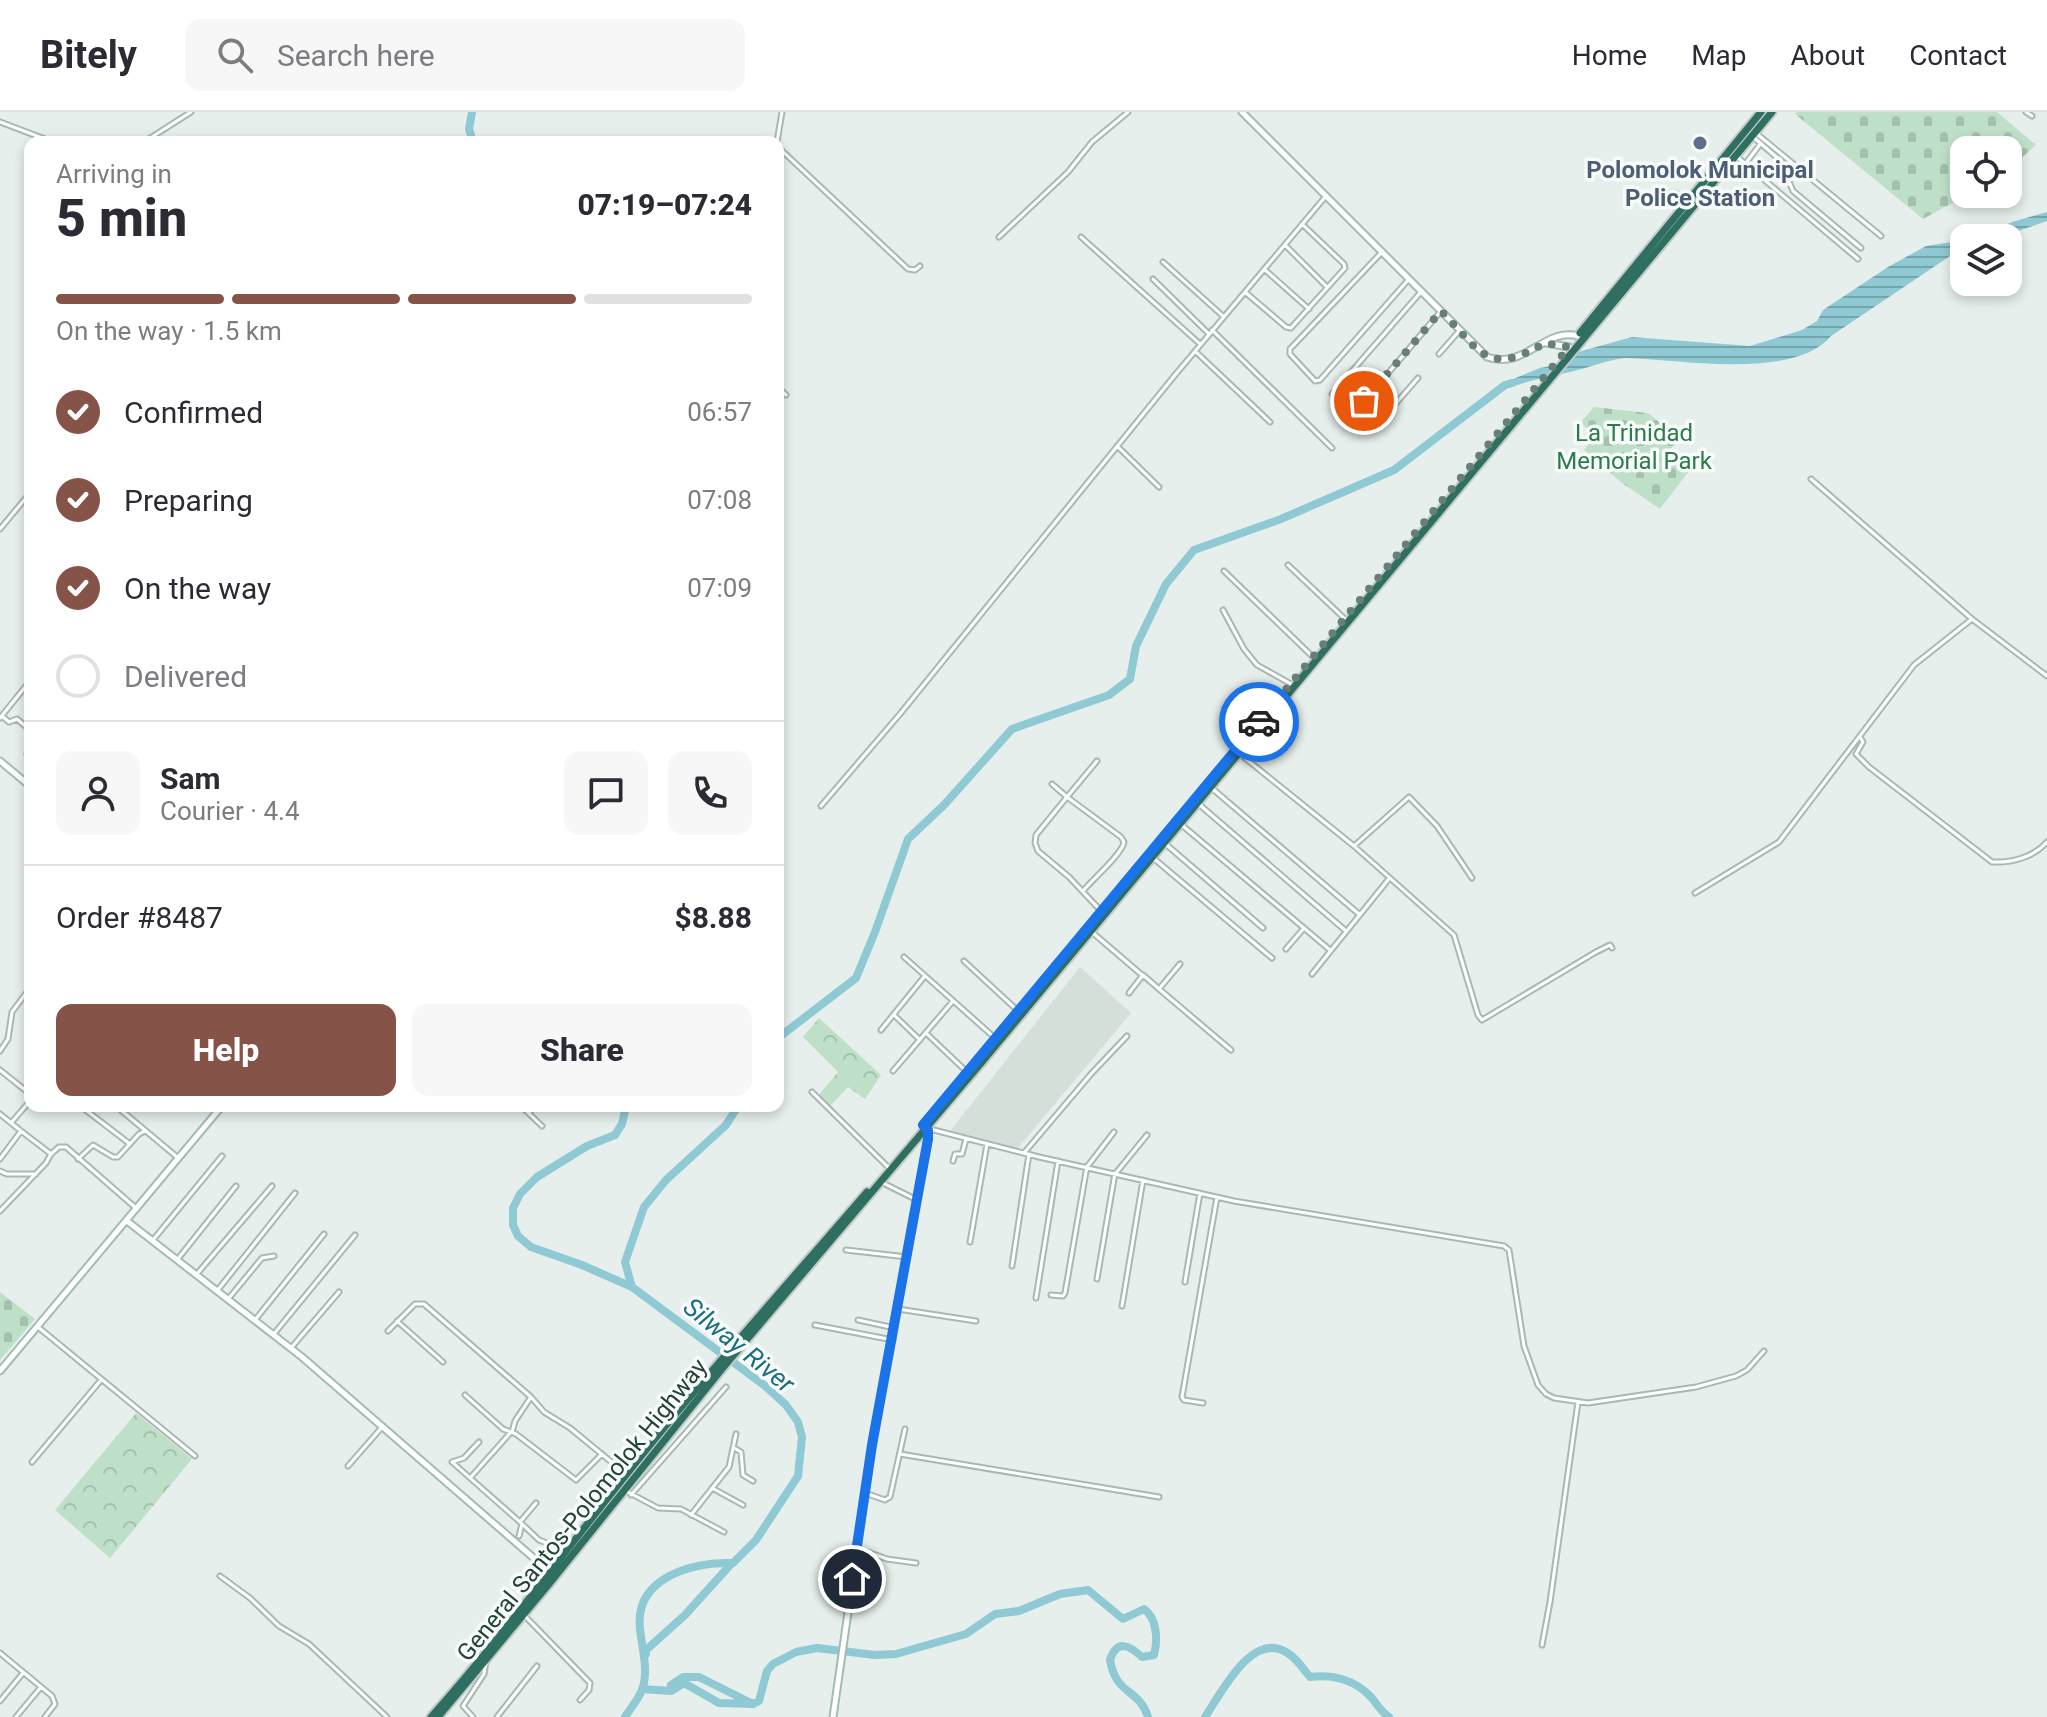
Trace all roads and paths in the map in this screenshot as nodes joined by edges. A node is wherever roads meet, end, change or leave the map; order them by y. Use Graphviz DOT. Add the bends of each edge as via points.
graph roads {
  1 [pos="191,112"];
  2 [pos="782,112"];
  3 [pos="1128,112"];
  4 [pos="1242,112"];
  5 [pos="1761,112"];
  6 [pos="1772,112"];
  7 [pos="2026,112"];
  8 [pos="2032,116"];
  9 [pos="0,122"];
  10 [pos="1753,134"];
  11 [pos="37,136"];
  12 [pos="153,136"];
  13 [pos="779,136"];
  14 [pos="1761,143"];
  15 [pos="784,151"];
  16 [pos="1736,156"];
  17 [pos="1745,164"];
  18 [pos="1660,194"];
  19 [pos="1326,196"];
  20 [pos="1687,202"];
  21 [pos="1302,224"];
  22 [pos="1881,236"];
  23 [pos="999,237"];
  24 [pos="1081,237"];
  25 [pos="1285,245"];
  26 [pos="1861,248"];
  27 [pos="1381,253"];
  28 [pos="1858,259"];
  29 [pos="1163,262"];
  30 [pos="920,266"];
  31 [pos="1264,269"];
  32 [pos="1153,279"];
  33 [pos="1409,279"];
  34 [pos="1328,288"];
  35 [pos="1245,292"];
  36 [pos="1421,292"];
  37 [pos="1309,309"];
  38 [pos="1441,311"];
  39 [pos="1224,317"];
  40 [pos="1460,330"];
  41 [pos="1211,332"];
  42 [pos="1578,336"];
  43 [pos="1545,343"];
  44 [pos="1201,344"];
  45 [pos="1569,347"];
  46 [pos="1195,351"];
  47 [pos="1439,354"];
  48 [pos="1563,358"];
  49 [pos="1418,378"];
  50 [pos="1541,385"];
  51 [pos="1364,401"];
  52 [pos="1270,422"];
  53 [pos="1117,446"];
  54 [pos="1332,448"];
  55 [pos="1811,479"];
  56 [pos="1159,487"];
  57 [pos="24,500"];
  58 [pos="0,529"];
  59 [pos="1288,565"];
  60 [pos="1224,571"];
  61 [pos="1223,610"];
  62 [pos="1345,619"];
  63 [pos="1972,619"];
  64 [pos="1313,657"];
  65 [pos="2047,676"];
  66 [pos="1291,684"];
  67 [pos="24,688"];
  68 [pos="1,717"];
  69 [pos="24,725"];
  70 [pos="1860,737"];
  71 [pos="1237,752"];
  72 [pos="0,761"];
  73 [pos="1097,761"];
  74 [pos="24,781"];
  75 [pos="1052,784"];
  76 [pos="1209,785"];
  77 [pos="1067,797"];
  78 [pos="1196,801"];
  79 [pos="821,806"];
  80 [pos="1178,822"];
  81 [pos="1162,842"];
  82 [pos="2047,842"];
  83 [pos="1354,846"];
  84 [pos="1152,857"];
  85 [pos="1472,878"];
  86 [pos="1389,879"];
  87 [pos="1083,891"];
  88 [pos="1695,893"];
  89 [pos="1102,912"];
  90 [pos="1360,915"];
  91 [pos="1263,928"];
  92 [pos="1304,928"];
  93 [pos="1090,931"];
  94 [pos="1346,931"];
  95 [pos="1612,948"];
  96 [pos="1286,949"];
  97 [pos="1330,950"];
  98 [pos="904,957"];
  99 [pos="1272,958"];
  100 [pos="964,961"];
  101 [pos="1180,964"];
  102 [pos="1312,974"];
  103 [pos="1143,975"];
  104 [pos="925,976"];
  105 [pos="1159,989"];
  106 [pos="1129,993"];
  107 [pos="24,996"];
  108 [pos="954,1001"];
  109 [pos="1018,1011"];
  110 [pos="894,1015"];
  111 [pos="881,1030"];
  112 [pos="927,1034"];
  113 [pos="1127,1036"];
  114 [pos="995,1038"];
  115 [pos="920,1041"];
  116 [pos="1231,1050"];
  117 [pos="0,1051"];
  118 [pos="0,1070"];
  119 [pos="893,1071"];
  120 [pos="967,1072"];
  121 [pos="24,1089"];
  122 [pos="812,1092"];
  123 [pos="24,1108"];
  124 [pos="88,1112"];
  125 [pos="123,1112"];
  126 [pos="217,1112"];
  127 [pos="529,1113"];
  128 [pos="0,1114"];
  129 [pos="11,1123"];
  130 [pos="542,1126"];
  131 [pos="925,1126"];
  132 [pos="21,1131"];
  133 [pos="145,1131"];
  134 [pos="1114,1132"];
  135 [pos="1147,1135"];
  136 [pos="966,1139"];
  137 [pos="130,1144"];
  138 [pos="987,1144"];
  139 [pos="51,1154"];
  140 [pos="1027,1154"];
  141 [pos="222,1156"];
  142 [pos="0,1159"];
  143 [pos="78,1159"];
  144 [pos="179,1159"];
  145 [pos="953,1161"];
  146 [pos="1058,1161"];
  147 [pos="1087,1166"];
  148 [pos="888,1167"];
  149 [pos="0,1171"];
  150 [pos="1116,1173"];
  151 [pos="36,1174"];
  152 [pos="1143,1180"];
  153 [pos="881,1182"];
  154 [pos="236,1186"];
  155 [pos="272,1186"];
  156 [pos="295,1193"];
  157 [pos="1200,1193"];
  158 [pos="1217,1197"];
  159 [pos="917,1200"];
  160 [pos="137,1209"];
  161 [pos="0,1211"];
  162 [pos="127,1221"];
  163 [pos="324,1234"];
  164 [pos="355,1235"];
  165 [pos="153,1240"];
  166 [pos="970,1242"];
  167 [pos="846,1250"];
  168 [pos="274,1256"];
  169 [pos="907,1257"];
  170 [pos="177,1260"];
  171 [pos="1012,1266"];
  172 [pos="196,1275"];
  173 [pos="1097,1279"];
  174 [pos="1185,1282"];
  175 [pos="217,1291"];
  176 [pos="339,1292"];
  177 [pos="1051,1295"];
  178 [pos="1036,1298"];
  179 [pos="229,1299"];
  180 [pos="1122,1306"];
  181 [pos="898,1309"];
  182 [pos="255,1320"];
  183 [pos="858,1320"];
  184 [pos="397,1321"];
  185 [pos="976,1321"];
  186 [pos="815,1325"];
  187 [pos="38,1326"];
  188 [pos="895,1328"];
  189 [pos="388,1331"];
  190 [pos="273,1335"];
  191 [pos="893,1340"];
  192 [pos="738,1345"];
  193 [pos="291,1348"];
  194 [pos="1764,1351"];
  195 [pos="443,1362"];
  196 [pos="718,1368"];
  197 [pos="0,1371"];
  198 [pos="101,1380"];
  199 [pos="726,1387"];
  200 [pos="465,1395"];
  201 [pos="531,1397"];
  202 [pos="1578,1402"];
  203 [pos="1203,1403"];
  204 [pos="383,1426"];
  205 [pos="905,1429"];
  206 [pos="511,1432"];
  207 [pos="736,1434"];
  208 [pos="479,1442"];
  209 [pos="734,1448"];
  210 [pos="602,1454"];
  211 [pos="900,1454"];
  212 [pos="195,1456"];
  213 [pos="32,1462"];
  214 [pos="348,1466"];
  215 [pos="626,1474"];
  216 [pos="470,1478"];
  217 [pos="753,1481"];
  218 [pos="712,1488"];
  219 [pos="623,1489"];
  220 [pos="865,1493"];
  221 [pos="631,1495"];
  222 [pos="1159,1497"];
  223 [pos="536,1503"];
  224 [pos="743,1505"];
  225 [pos="691,1515"];
  226 [pos="521,1523"];
  227 [pos="724,1532"];
  228 [pos="519,1536"];
  229 [pos="549,1544"];
  230 [pos="856,1548"];
  231 [pos="916,1563"];
  232 [pos="553,1575"];
  233 [pos="220,1576"];
  234 [pos="523,1614"];
  235 [pos="1542,1645"];
  236 [pos="0,1653"];
  237 [pos="6,1658"];
  238 [pos="486,1661"];
  239 [pos="0,1666"];
  240 [pos="537,1666"];
  241 [pos="24,1672"];
  242 [pos="41,1687"];
  243 [pos="580,1700"];
  244 [pos="0,1701"];
  245 [pos="16,1717"];
  246 [pos="45,1717"];
  247 [pos="387,1717"];
  248 [pos="431,1717"];
  249 [pos="438,1717"];
  250 [pos="473,1717"];
  251 [pos="497,1717"];
  252 [pos="833,1717"];
  1 -- 12 [label="street"];
  2 -- 13 [label="street"];
  3 -- 23 [label="street"];
  4 -- 19 [label="street"];
  5 -- 20 [label="highway"];
  6 -- 10 [label="highway"];
  7 -- 8 [label="street"];
  9 -- 11 [label="street"];
  10 -- 14 [label="street"];
  10 -- 16 [label="highway"];
  10 -- 22 [label="street"];
  14 -- 17 [label="street"];
  14 -- 26 [label="street" via="1780,160 1793,191"];
  15 -- 30 [label="street" via="908,269"];
  16 -- 17 [label="street"];
  16 -- 48 [label="highway"];
  17 -- 28 [label="street"];
  18 -- 20 [label="street" via="1676,193"];
  19 -- 21 [label="street"];
  19 -- 27 [label="street"];
  20 -- 42 [label="highway"];
  21 -- 25 [label="street"];
  21 -- 34 [label="street" via="1345,265"];
  24 -- 44 [label="street"];
  25 -- 31 [label="street"];
  25 -- 34 [label="street"];
  27 -- 33 [label="street"];
  27 -- 33 [label="street" via="1290,349 1315,381"];
  29 -- 39 [label="street"];
  31 -- 35 [label="street"];
  31 -- 37 [label="street"];
  32 -- 41 [label="street"];
  33 -- 36 [label="street"];
  34 -- 37 [label="street"];
  35 -- 37 [label="street" via="1288,328"];
  35 -- 39 [label="street"];
  36 -- 38 [label="street"];
  36 -- 51 [label="street" via="1331,395 1349,413"];
  38 -- 40 [label="street"];
  38 -- 51 [label="street"];
  39 -- 41 [label="street"];
  40 -- 43 [label="street" via="1483,354 1497,360 1519,357"];
  40 -- 47 [label="street"];
  41 -- 44 [label="street"];
  41 -- 54 [label="street"];
  42 -- 43 [label="street" via="1562,335"];
  42 -- 45 [label="highway"];
  43 -- 45 [label="street"];
  44 -- 46 [label="street"];
  45 -- 48 [label="highway"];
  46 -- 52 [label="street"];
  46 -- 53 [label="street"];
  48 -- 50 [label="highway"];
  49 -- 51 [label="street" via="1384,417"];
  50 -- 62 [label="highway"];
  50 -- 71 [label="highway"];
  53 -- 56 [label="street"];
  53 -- 79 [label="street"];
  55 -- 63 [label="street"];
  57 -- 58 [label="street"];
  59 -- 62 [label="street"];
  60 -- 64 [label="street"];
  61 -- 66 [label="street" via="1257,665"];
  62 -- 64 [label="highway"];
  63 -- 65 [label="street"];
  63 -- 70 [label="street" via="1914,665"];
  64 -- 66 [label="highway"];
  66 -- 71 [label="highway"];
  67 -- 68 [label="street"];
  68 -- 69 [label="street"];
  70 -- 82 [label="street" via="1863,742 1856,754 1869,767 1992,862 2029,856"];
  70 -- 88 [label="street" via="1779,842"];
  71 -- 76 [label="highway"];
  71 -- 83 [label="street"];
  72 -- 74 [label="street"];
  73 -- 77 [label="street"];
  75 -- 77 [label="street"];
  76 -- 78 [label="highway"];
  76 -- 90 [label="street"];
  77 -- 87 [label="street" via="1035,843"];
  77 -- 87 [label="street" via="1124,842 1121,852"];
  78 -- 80 [label="highway"];
  78 -- 94 [label="street"];
  80 -- 81 [label="highway"];
  80 -- 92 [label="street"];
  81 -- 84 [label="highway"];
  81 -- 89 [label="highway"];
  81 -- 91 [label="street"];
  83 -- 85 [label="street" via="1409,797 1437,826"];
  83 -- 86 [label="street"];
  84 -- 93 [label="highway"];
  84 -- 99 [label="street"];
  86 -- 90 [label="street"];
  86 -- 95 [label="street" via="1456,938 1482,1020 1596,952"];
  87 -- 89 [label="street"];
  89 -- 109 [label="highway"];
  90 -- 94 [label="street"];
  92 -- 96 [label="street"];
  92 -- 97 [label="street"];
  93 -- 103 [label="street"];
  93 -- 131 [label="highway"];
  94 -- 97 [label="street"];
  97 -- 102 [label="street"];
  98 -- 104 [label="street"];
  100 -- 109 [label="street"];
  101 -- 105 [label="street"];
  103 -- 105 [label="street"];
  103 -- 106 [label="street"];
  104 -- 108 [label="street"];
  104 -- 110 [label="street"];
  105 -- 116 [label="street"];
  107 -- 117 [label="street" via="12,1012 8,1039"];
  108 -- 112 [label="street"];
  108 -- 114 [label="street"];
  109 -- 114 [label="highway"];
  110 -- 111 [label="street"];
  110 -- 115 [label="street"];
  112 -- 115 [label="street"];
  112 -- 120 [label="street"];
  113 -- 140 [label="street"];
  114 -- 120 [label="highway"];
  115 -- 119 [label="street"];
  118 -- 121 [label="street"];
  120 -- 131 [label="highway"];
  122 -- 148 [label="street"];
  123 -- 129 [label="street"];
  124 -- 137 [label="street"];
  125 -- 133 [label="street"];
  126 -- 144 [label="street"];
  127 -- 130 [label="street"];
  128 -- 129 [label="street"];
  129 -- 132 [label="street"];
  131 -- 136 [label="street"];
  131 -- 148 [label="highway"];
  131 -- 153 [label="highway"];
  131 -- 159 [label="street" via="928,1139"];
  132 -- 139 [label="street"];
  132 -- 142 [label="street"];
  133 -- 137 [label="street"];
  133 -- 144 [label="street"];
  134 -- 147 [label="street"];
  135 -- 150 [label="street"];
  136 -- 138 [label="street"];
  136 -- 145 [label="street" via="962,1154 955,1154"];
  137 -- 143 [label="street" via="115,1158 91,1145"];
  138 -- 140 [label="street"];
  138 -- 166 [label="street"];
  139 -- 143 [label="street" via="63,1147"];
  139 -- 151 [label="street"];
  140 -- 146 [label="street"];
  140 -- 171 [label="street"];
  141 -- 165 [label="street"];
  143 -- 160 [label="street"];
  144 -- 160 [label="street"];
  146 -- 147 [label="street"];
  146 -- 178 [label="street"];
  147 -- 150 [label="street"];
  147 -- 177 [label="street" via="1065,1293"];
  148 -- 192 [label="highway"];
  149 -- 151 [label="street"];
  150 -- 152 [label="street"];
  150 -- 173 [label="street"];
  151 -- 161 [label="street"];
  152 -- 157 [label="street"];
  152 -- 180 [label="street"];
  153 -- 159 [label="street"];
  153 -- 192 [label="highway"];
  154 -- 170 [label="street"];
  155 -- 172 [label="street"];
  156 -- 175 [label="street"];
  157 -- 158 [label="street"];
  157 -- 174 [label="street"];
  158 -- 202 [label="street" via="1506,1247 1524,1346 1538,1385 1554,1398"];
  158 -- 203 [label="street" via="1182,1397"];
  159 -- 169 [label="street"];
  160 -- 162 [label="street"];
  162 -- 165 [label="street"];
  162 -- 187 [label="street"];
  163 -- 182 [label="street"];
  164 -- 190 [label="street"];
  165 -- 170 [label="street"];
  167 -- 169 [label="street"];
  168 -- 179 [label="street" via="262,1258"];
  169 -- 181 [label="street"];
  170 -- 172 [label="street"];
  172 -- 175 [label="street"];
  175 -- 179 [label="street"];
  176 -- 193 [label="street"];
  179 -- 182 [label="street"];
  181 -- 185 [label="street"];
  181 -- 188 [label="street"];
  182 -- 190 [label="street"];
  183 -- 188 [label="street"];
  184 -- 189 [label="street"];
  184 -- 195 [label="street"];
  184 -- 201 [label="street" via="415,1304 424,1304"];
  186 -- 191 [label="street"];
  187 -- 197 [label="street"];
  187 -- 198 [label="street"];
  188 -- 191 [label="street"];
  190 -- 193 [label="street"];
  191 -- 220 [label="street"];
  192 -- 196 [label="highway"];
  193 -- 204 [label="street"];
  194 -- 202 [label="street" via="1747,1370 1729,1378 1642,1396"];
  196 -- 215 [label="highway"];
  196 -- 219 [label="highway, General Santos-Polomolok Highway"];
  198 -- 212 [label="street"];
  198 -- 213 [label="street"];
  199 -- 221 [label="street"];
  200 -- 206 [label="street"];
  201 -- 206 [label="street"];
  201 -- 210 [label="street"];
  202 -- 235 [label="street"];
  204 -- 214 [label="street"];
  204 -- 232 [label="street"];
  205 -- 211 [label="street"];
  206 -- 210 [label="street" via="576,1480"];
  206 -- 216 [label="street"];
  207 -- 209 [label="street"];
  208 -- 216 [label="street" via="464,1458 450,1461"];
  209 -- 217 [label="street" via="741,1452 741,1473"];
  209 -- 218 [label="street" via="729,1467"];
  210 -- 215 [label="street"];
  211 -- 220 [label="street" via="890,1497"];
  211 -- 222 [label="street"];
  215 -- 232 [label="highway"];
  216 -- 226 [label="street"];
  218 -- 224 [label="street"];
  218 -- 225 [label="street"];
  219 -- 221 [label="street"];
  219 -- 232 [label="highway, General Santos-Polomolok Highway"];
  220 -- 230 [label="street"];
  221 -- 225 [label="street"];
  223 -- 226 [label="street"];
  225 -- 227 [label="street"];
  226 -- 228 [label="street"];
  226 -- 229 [label="street"];
  230 -- 231 [label="street"];
  230 -- 252 [label="street"];
  232 -- 234 [label="highway, General Santos-Polomolok Highway"];
  232 -- 248 [label="highway"];
  233 -- 247 [label="street" via="309,1644"];
  234 -- 238 [label="highway, General Santos-Polomolok Highway"];
  234 -- 243 [label="street" via="590,1683"];
  236 -- 237 [label="street"];
  237 -- 239 [label="street"];
  237 -- 241 [label="street"];
  238 -- 249 [label="highway, General Santos-Polomolok Highway"];
  238 -- 250 [label="street" via="463,1706"];
  240 -- 251 [label="street"];
  241 -- 242 [label="street"];
  241 -- 244 [label="street"];
  242 -- 245 [label="street"];
  242 -- 246 [label="street" via="55,1702"];
}
